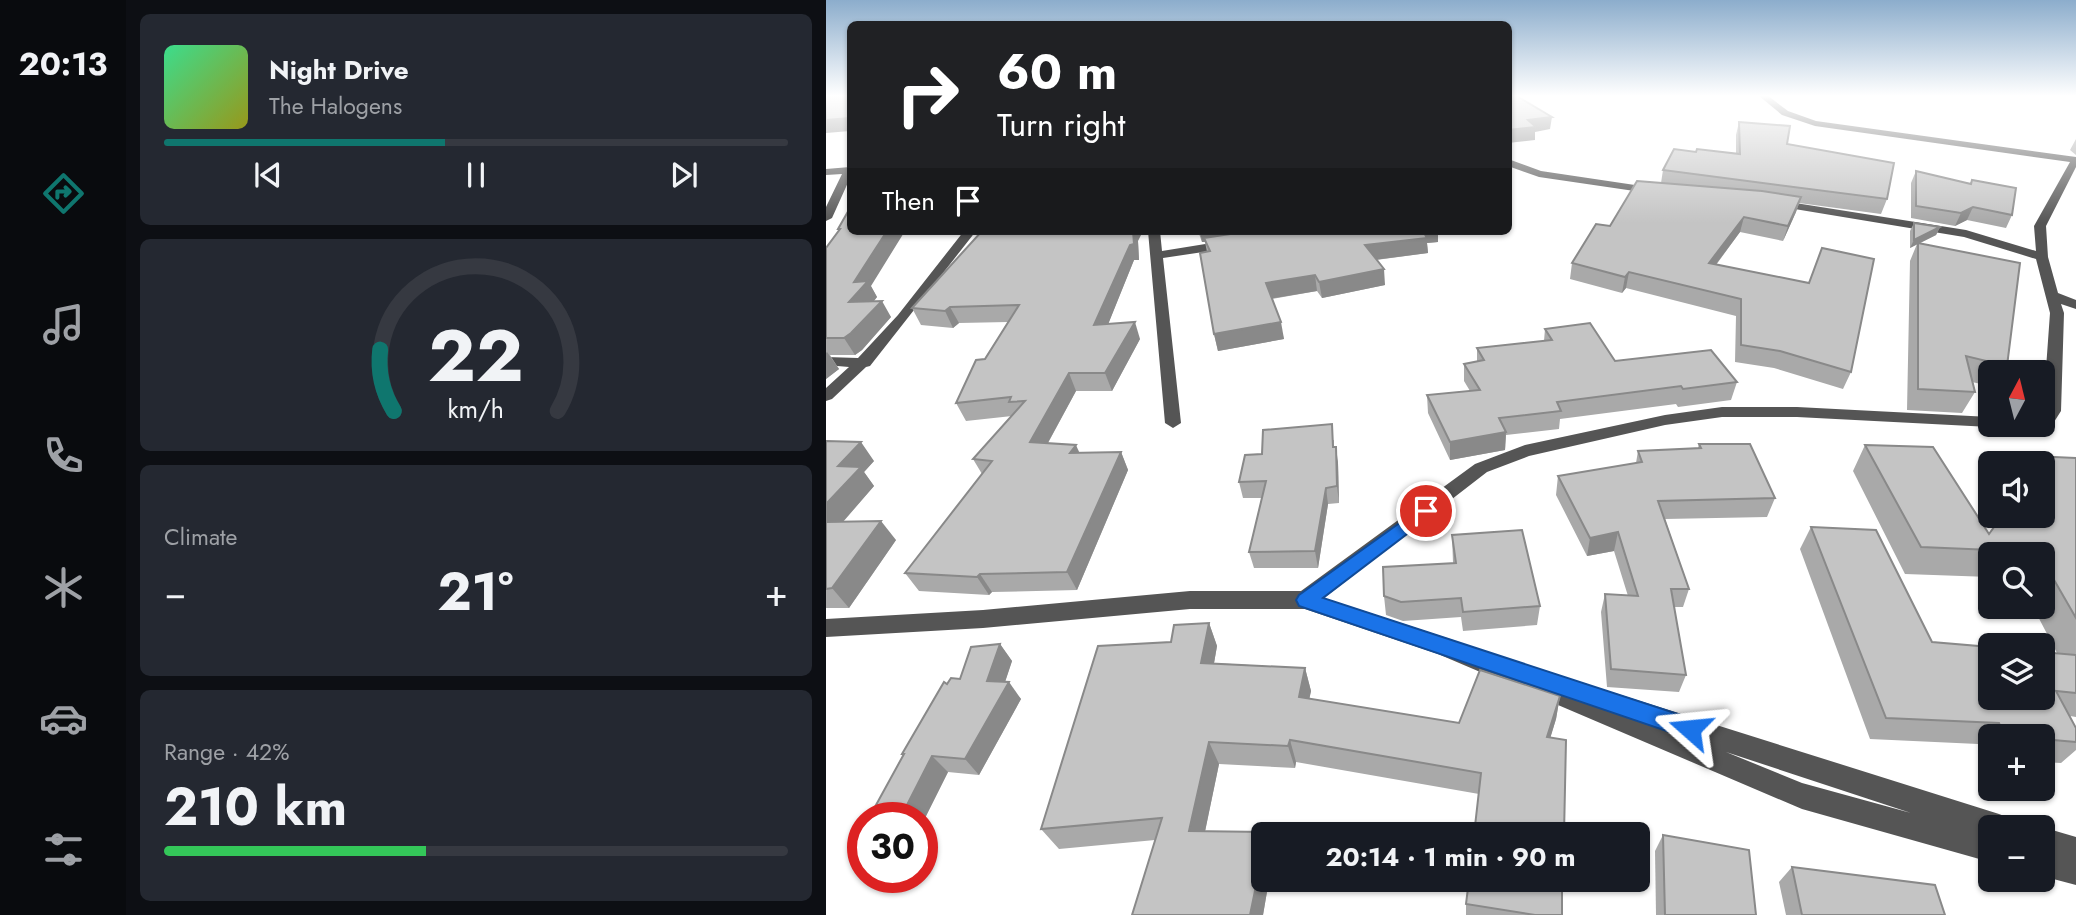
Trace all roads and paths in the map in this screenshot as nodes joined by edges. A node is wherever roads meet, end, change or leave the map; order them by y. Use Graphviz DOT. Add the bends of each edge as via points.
graph roads {
  1 [pos="1919,138"];
  2 [pos="2076,160"];
  3 [pos="1512,164"];
  4 [pos="847,170"];
  5 [pos="826,172"];
  6 [pos="847,176"];
  7 [pos="1667,193"];
  8 [pos="1770,202"];
  9 [pos="826,218"];
  10 [pos="967,235"];
  11 [pos="1155,235"];
  12 [pos="1248,241"];
  13 [pos="1157,254"];
  14 [pos="2042,257"];
  15 [pos="2054,296"];
  16 [pos="2076,305"];
  17 [pos="2057,313"];
  18 [pos="2076,316"];
  19 [pos="826,361"];
  20 [pos="2055,362"];
  21 [pos="865,363"];
  22 [pos="826,396"];
  23 [pos="1978,421"];
  24 [pos="1173,423"];
  25 [pos="1306,600"];
  26 [pos="826,628"];
  27 [pos="1445,648"];
  28 [pos="1978,821"];
  29 [pos="1978,845"];
  30 [pos="2055,845"];
  31 [pos="2076,851"];
  32 [pos="2055,865"];
  33 [pos="2076,871"];
  1 -- 2 [label="street"];
  2 -- 14 [label="street" via="2040,226"];
  3 -- 7 [label="street" via="1539,174"];
  4 -- 5 [label="street"];
  6 -- 9 [label="street"];
  8 -- 14 [label="street" via="1966,234"];
  10 -- 21 [label="street"];
  11 -- 13 [label="street"];
  12 -- 13 [label="street"];
  13 -- 24 [label="street"];
  14 -- 15 [label="street"];
  15 -- 16 [label="street"];
  15 -- 17 [label="street"];
  17 -- 18 [label="street"];
  17 -- 20 [label="street"];
  19 -- 21 [label="street"];
  21 -- 22 [label="street"];
  23 -- 25 [label="street" via="1722,412 1525,451 1481,468"];
  25 -- 26 [label="street" via="1191,600"];
  25 -- 27 [label="street"];
  27 -- 28 [label="street"];
  27 -- 29 [label="street" via="1802,796"];
  30 -- 31 [label="street"];
  32 -- 33 [label="street"];
}
